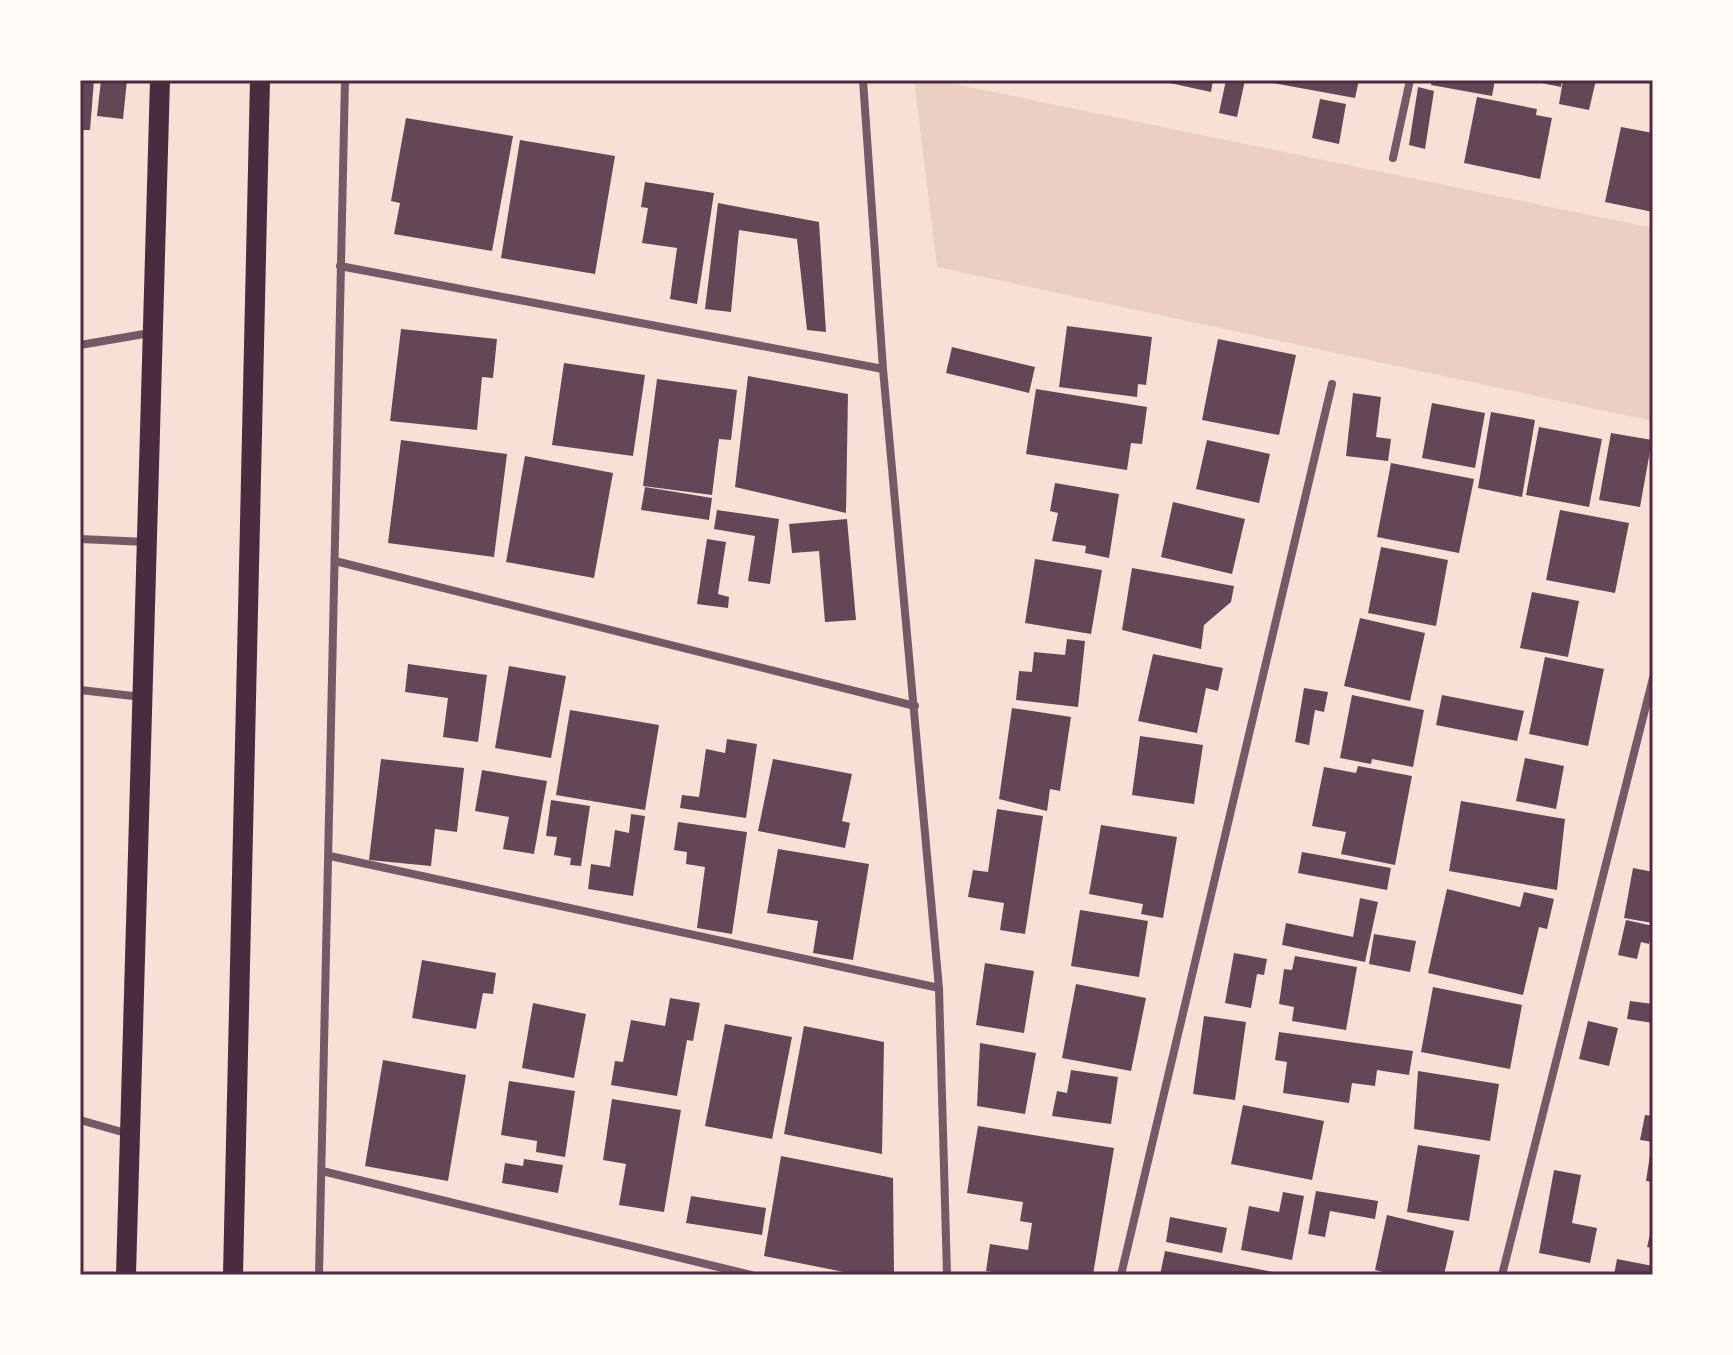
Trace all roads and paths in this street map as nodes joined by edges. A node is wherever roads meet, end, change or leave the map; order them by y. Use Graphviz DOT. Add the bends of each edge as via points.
graph roads {
  1 [pos="160,80"];
  2 [pos="260,80"];
  3 [pos="345,80"];
  4 [pos="863,80"];
  5 [pos="1410,80"];
  6 [pos="1393,158"];
  7 [pos="340,266"];
  8 [pos="153,332"];
  9 [pos="80,345"];
  10 [pos="883,369"];
  11 [pos="1332,384"];
  12 [pos="80,539"];
  13 [pos="147,542"];
  14 [pos="335,561"];
  15 [pos="1653,678"];
  16 [pos="80,690"];
  17 [pos="142,697"];
  18 [pos="915,706"];
  19 [pos="330,856"];
  20 [pos="939,988"];
  21 [pos="80,1120"];
  22 [pos="130,1134"];
  23 [pos="322,1171"];
  24 [pos="126,1275"];
  25 [pos="233,1275"];
  26 [pos="319,1275"];
  27 [pos="751,1275"];
  28 [pos="947,1275"];
  29 [pos="1121,1275"];
  30 [pos="1502,1275"];
  1 -- 8 [label="main road"];
  2 -- 25 [label="main road"];
  3 -- 7 [label="street"];
  4 -- 10 [label="street"];
  5 -- 6 [label="street"];
  7 -- 10 [label="street"];
  7 -- 14 [label="street"];
  8 -- 9 [label="street"];
  8 -- 13 [label="main road"];
  10 -- 18 [label="street"];
  11 -- 29 [label="street"];
  12 -- 13 [label="street"];
  13 -- 17 [label="main road"];
  14 -- 18 [label="street"];
  14 -- 19 [label="street"];
  15 -- 30 [label="street"];
  16 -- 17 [label="street"];
  17 -- 22 [label="main road"];
  18 -- 20 [label="street"];
  19 -- 20 [label="street"];
  19 -- 23 [label="street"];
  20 -- 28 [label="street"];
  21 -- 22 [label="street"];
  22 -- 24 [label="main road"];
  23 -- 26 [label="street"];
  23 -- 27 [label="street"];
}
